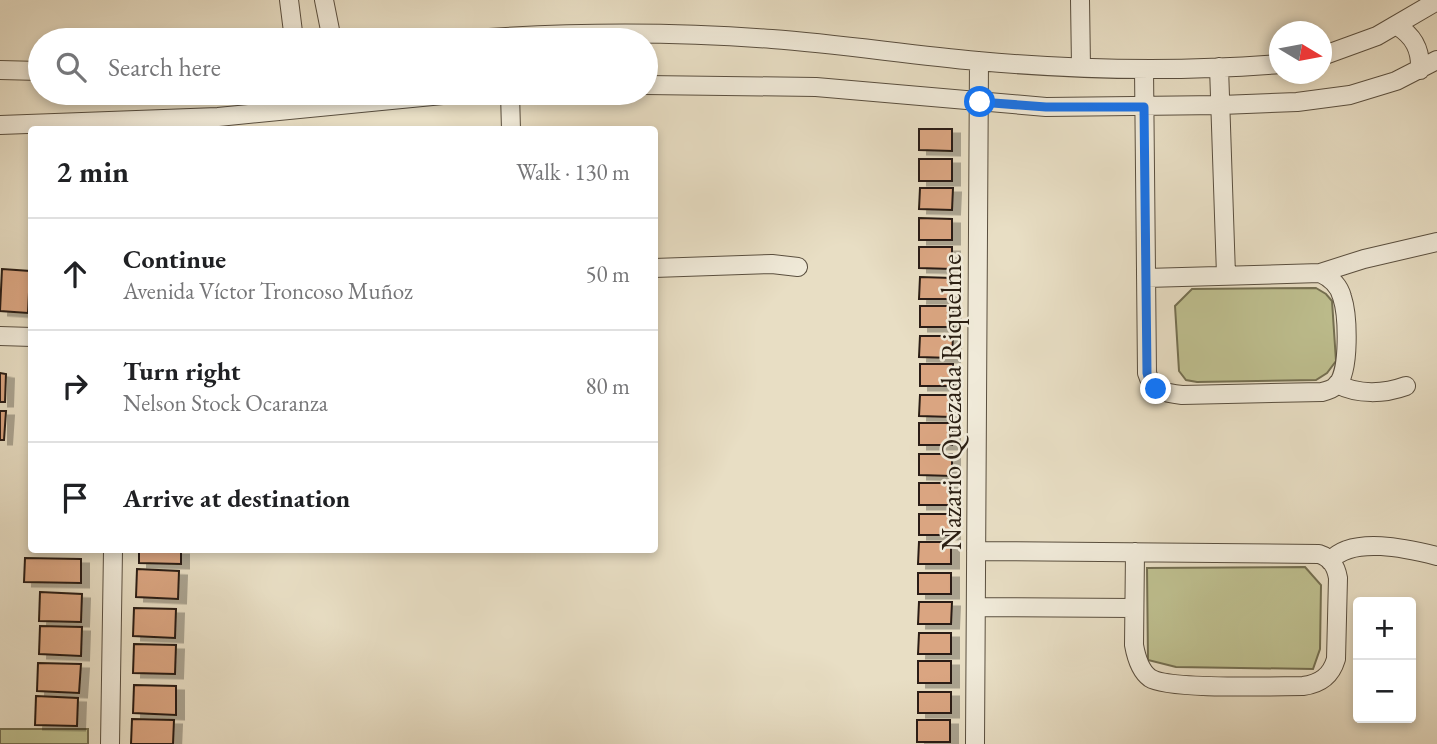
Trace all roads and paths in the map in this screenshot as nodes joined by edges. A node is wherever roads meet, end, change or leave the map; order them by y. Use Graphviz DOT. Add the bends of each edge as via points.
graph roads {
  1 [pos="289,0"];
  2 [pos="324,0"];
  3 [pos="1080,0"];
  4 [pos="1437,1"];
  5 [pos="1397,26"];
  6 [pos="292,28"];
  7 [pos="330,28"];
  8 [pos="658,35"];
  9 [pos="1332,53"];
  10 [pos="1437,60"];
  11 [pos="979,61"];
  12 [pos="1269,64"];
  13 [pos="1081,66"];
  14 [pos="1219,67"];
  15 [pos="1144,68"];
  16 [pos="0,69"];
  17 [pos="28,70"];
  18 [pos="1420,70"];
  19 [pos="658,85"];
  20 [pos="980,102"];
  21 [pos="279,105"];
  22 [pos="510,105"];
  23 [pos="1221,105"];
  24 [pos="1144,107"];
  25 [pos="0,125"];
  26 [pos="511,126"];
  27 [pos="1437,242"];
  28 [pos="798,267"];
  29 [pos="658,268"];
  30 [pos="1320,272"];
  31 [pos="1226,275"];
  32 [pos="1146,278"];
  33 [pos="0,336"];
  34 [pos="28,337"];
  35 [pos="1337,384"];
  36 [pos="1406,387"];
  37 [pos="976,551"];
  38 [pos="1135,552"];
  39 [pos="113,553"];
  40 [pos="1437,556"];
  41 [pos="1330,561"];
  42 [pos="976,607"];
  43 [pos="1134,607"];
  44 [pos="110,744"];
  45 [pos="975,744"];
  1 -- 6 [label="street"];
  2 -- 7 [label="street"];
  3 -- 13 [label="street"];
  4 -- 5 [label="street"];
  5 -- 9 [label="street"];
  5 -- 18 [label="street" via="1416,44"];
  8 -- 11 [label="street" via="774,39"];
  10 -- 18 [label="street"];
  11 -- 13 [label="street"];
  11 -- 20 [label="street, Nazario Quezada Riquelme"];
  12 -- 14 [label="street"];
  13 -- 15 [label="street"];
  14 -- 15 [label="street"];
  14 -- 23 [label="street"];
  15 -- 24 [label="street"];
  16 -- 17 [label="street"];
  18 -- 23 [label="street" via="1350,95"];
  19 -- 20 [label="street" via="816,87"];
  20 -- 24 [label="street"];
  20 -- 37 [label="street, Nazario Quezada Riquelme"];
  21 -- 25 [label="street" via="218,117"];
  22 -- 26 [label="street"];
  23 -- 24 [label="street"];
  23 -- 31 [label="street"];
  24 -- 32 [label="street"];
  27 -- 30 [label="street"];
  28 -- 29 [label="street"];
  30 -- 31 [label="street"];
  30 -- 35 [label="street" via="1338,288 1344,308 1345,366"];
  31 -- 32 [label="street"];
  32 -- 35 [label="street" via="1147,373 1156,389 1182,394 1322,393"];
  33 -- 34 [label="street"];
  35 -- 36 [label="street" via="1372,392"];
  37 -- 38 [label="street"];
  37 -- 42 [label="street, Nazario Quezada Riquelme"];
  38 -- 41 [label="street" via="1312,553"];
  38 -- 43 [label="street"];
  39 -- 44 [label="street"];
  40 -- 41 [label="street" via="1354,547 1340,551"];
  41 -- 43 [label="street" via="1338,578 1336,659 1329,674 1314,685 1158,682 1148,677 1136,657"];
  42 -- 43 [label="street"];
  42 -- 45 [label="street, Nazario Quezada Riquelme"];
}
